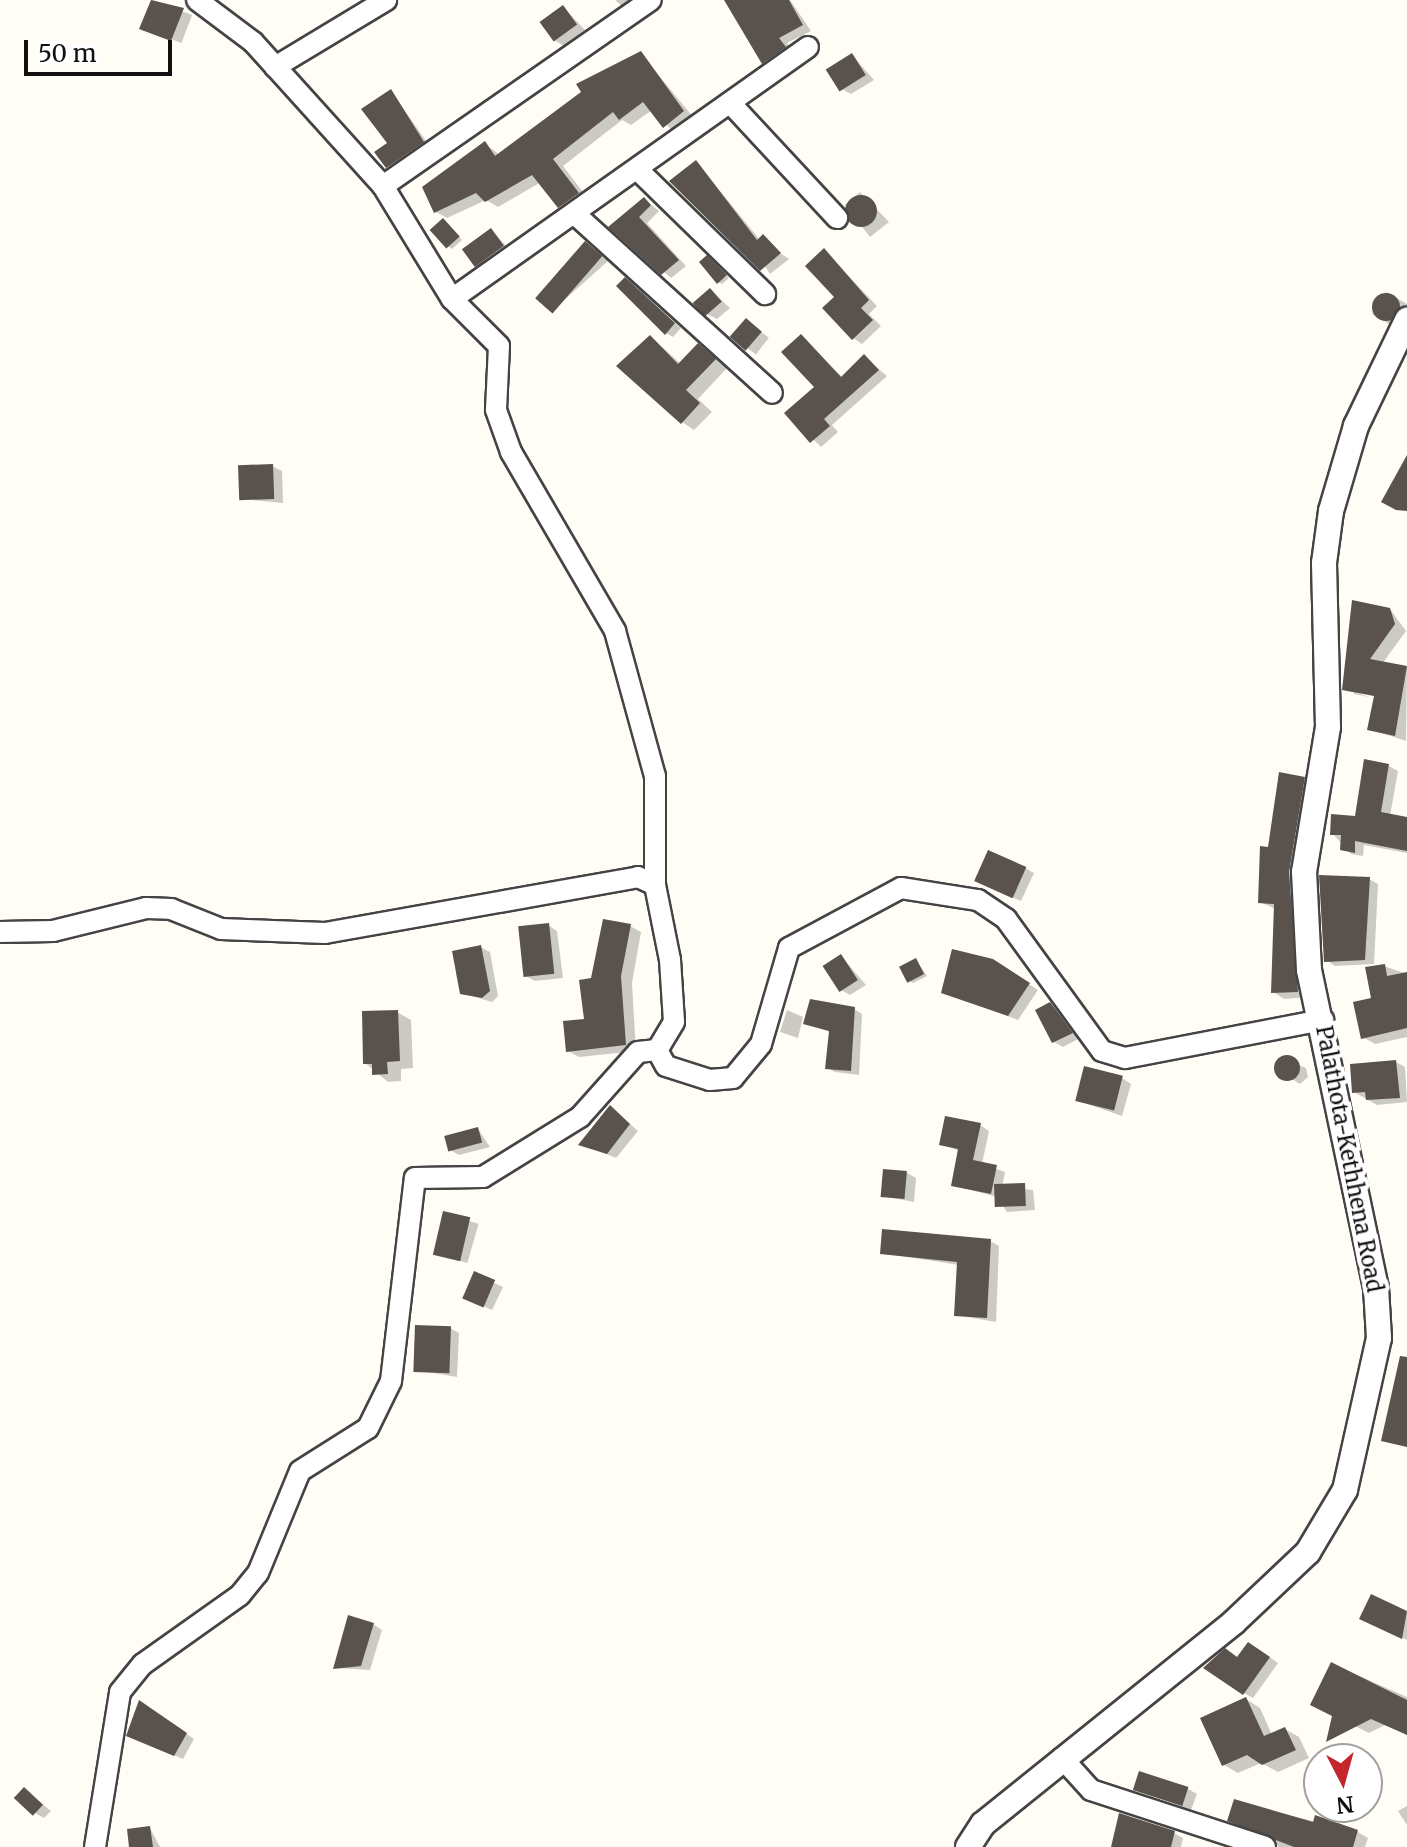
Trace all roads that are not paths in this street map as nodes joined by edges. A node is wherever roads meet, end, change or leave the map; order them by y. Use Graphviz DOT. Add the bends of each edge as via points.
graph roads {
  1 [pos="197,0"];
  2 [pos="386,0"];
  3 [pos="651,0"];
  4 [pos="808,47"];
  5 [pos="275,67"];
  6 [pos="733,106"];
  7 [pos="640,172"];
  8 [pos="383,186"];
  9 [pos="577,216"];
  10 [pos="837,218"];
  11 [pos="765,294"];
  12 [pos="452,299"];
  13 [pos="1407,320"];
  14 [pos="772,393"];
  15 [pos="655,885"];
  16 [pos="0,932"];
  17 [pos="1323,1020"];
  18 [pos="657,1050"];
  19 [pos="1062,1758"];
  20 [pos="973,1846"];
  21 [pos="95,1847"];
  22 [pos="1265,1847"];
  1 -- 5 [label="street"];
  2 -- 5 [label="street"];
  3 -- 8 [label="street"];
  4 -- 6 [label="street"];
  5 -- 8 [label="street"];
  6 -- 7 [label="street"];
  6 -- 10 [label="street"];
  7 -- 9 [label="street"];
  7 -- 11 [label="street"];
  8 -- 12 [label="street"];
  9 -- 12 [label="street"];
  9 -- 14 [label="street"];
  12 -- 15 [label="street" via="499,346 496,410 511,452 594,583 615,631 655,776"];
  13 -- 17 [label="street, Palathota-Kethhena Road" via="1356,426 1324,563 1328,727 1304,872 1306,949"];
  15 -- 16 [label="street" via="601,878 445,916 325,933 221,929 171,909 146,908 53,931"];
  15 -- 18 [label="street" via="674,1022"];
  17 -- 18 [label="street" via="1125,1058 1102,1051 1006,919 978,900 901,888 789,948 761,1044 733,1078 710,1080 666,1066"];
  17 -- 19 [label="street, Palathota-Kethhena Road" via="1376,1288 1379,1338 1345,1490 1308,1552 1234,1622"];
  18 -- 21 [label="street" via="638,1052 580,1117 483,1177 415,1178 402,1335 385,1393 368,1428 300,1471 258,1573 240,1595 143,1664 120,1692"];
  19 -- 20 [label="street, Palathota-Kethhena Road"];
  19 -- 22 [label="street" via="1091,1790"];
}
